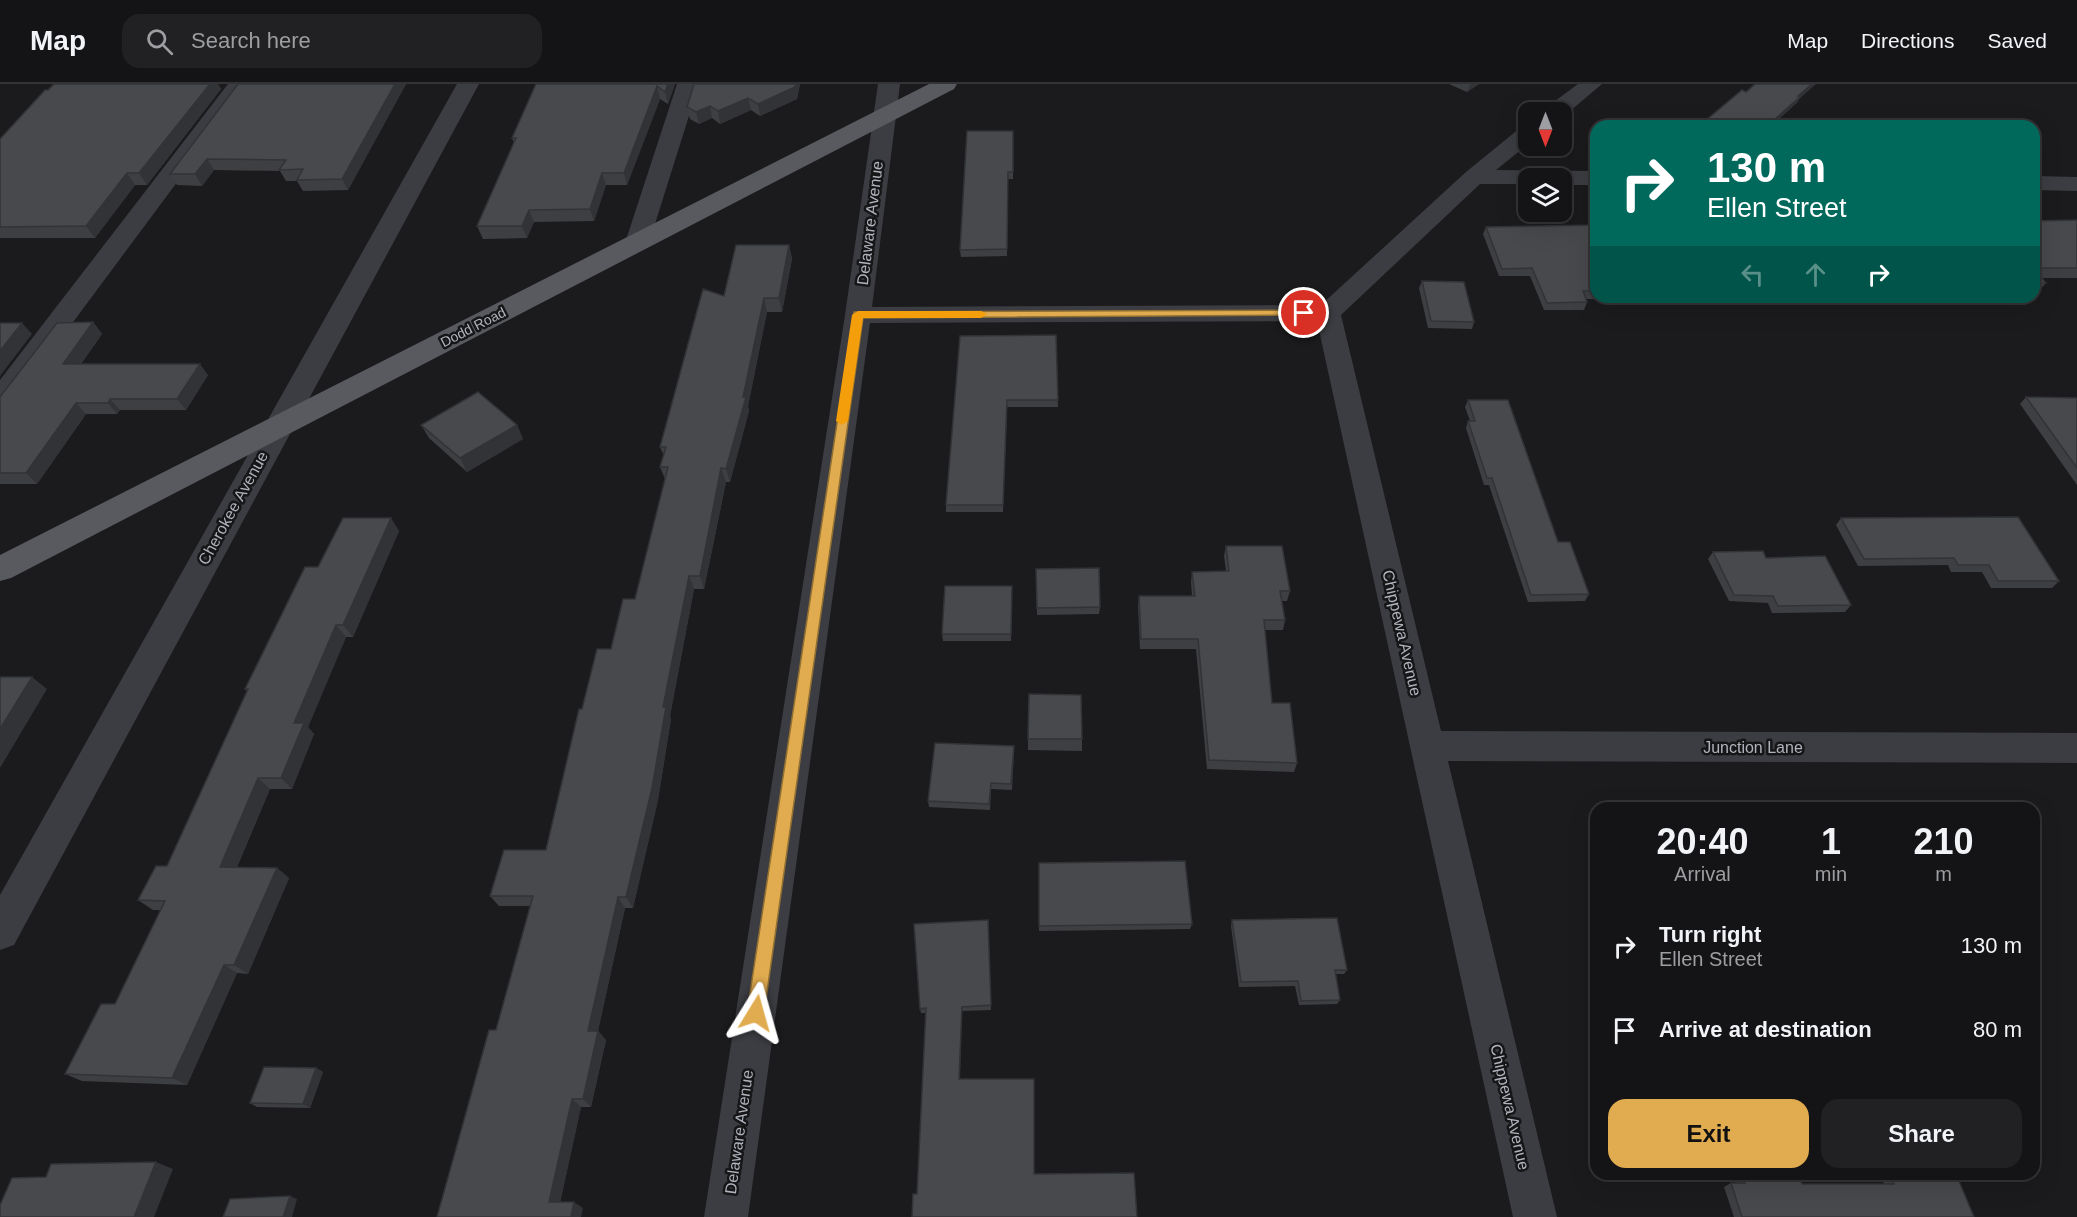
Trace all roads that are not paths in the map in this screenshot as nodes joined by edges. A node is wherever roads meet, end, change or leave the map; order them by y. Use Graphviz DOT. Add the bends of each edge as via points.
graph roads {
  1 [pos="239,84"];
  2 [pos="468,84"];
  3 [pos="688,84"];
  4 [pos="946,84"];
  5 [pos="1591,84"];
  6 [pos="886,100"];
  7 [pos="1568,102"];
  8 [pos="1518,141"];
  9 [pos="1473,177"];
  10 [pos="1590,178"];
  11 [pos="2040,183"];
  12 [pos="2077,184"];
  13 [pos="637,243"];
  14 [pos="1328,313"];
  15 [pos="858,315"];
  16 [pos="0,400"];
  17 [pos="277,428"];
  18 [pos="0,569"];
  19 [pos="1429,746"];
  20 [pos="2077,748"];
  21 [pos="0,932"];
  22 [pos="726,1217"];
  23 [pos="1535,1217"];
  1 -- 16 [label="street"];
  2 -- 17 [label="street, Cherokee Avenue"];
  3 -- 13 [label="street"];
  4 -- 6 [label="main road, Dodd Road"];
  5 -- 7 [label="street"];
  6 -- 13 [label="main road, Dodd Road"];
  6 -- 15 [label="street, Delaware Avenue"];
  8 -- 9 [label="street"];
  9 -- 10 [label="street"];
  9 -- 14 [label="street"];
  11 -- 12 [label="street"];
  13 -- 17 [label="main road, Dodd Road"];
  14 -- 15 [label="street"];
  14 -- 19 [label="street, Chippewa Avenue"];
  15 -- 22 [label="street, Delaware Avenue"];
  17 -- 18 [label="main road, Dodd Road"];
  17 -- 21 [label="street, Cherokee Avenue"];
  19 -- 20 [label="street, Junction Lane"];
  19 -- 23 [label="street, Chippewa Avenue"];
}
